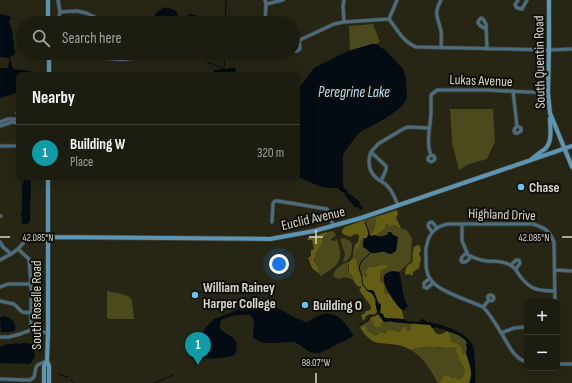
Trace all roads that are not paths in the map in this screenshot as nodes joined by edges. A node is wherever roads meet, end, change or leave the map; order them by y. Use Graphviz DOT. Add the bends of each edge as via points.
graph roads {
  1 [pos="48,0"];
  2 [pos="58,0"];
  3 [pos="283,0"];
  4 [pos="344,0"];
  5 [pos="397,0"];
  6 [pos="441,0"];
  7 [pos="518,0"];
  8 [pos="526,0"];
  9 [pos="549,0"];
  10 [pos="265,2"];
  11 [pos="60,12"];
  12 [pos="48,16"];
  13 [pos="59,16"];
  14 [pos="93,16"];
  15 [pos="265,16"];
  16 [pos="389,19"];
  17 [pos="344,22"];
  18 [pos="486,29"];
  19 [pos="300,40"];
  20 [pos="441,48"];
  21 [pos="487,48"];
  22 [pos="572,49"];
  23 [pos="549,50"];
  24 [pos="49,60"];
  25 [pos="49,72"];
  26 [pos="513,91"];
  27 [pos="548,93"];
  28 [pos="550,113"];
  29 [pos="16,119"];
  30 [pos="0,122"];
  31 [pos="16,123"];
  32 [pos="0,126"];
  33 [pos="517,126"];
  34 [pos="429,128"];
  35 [pos="0,146"];
  36 [pos="16,146"];
  37 [pos="572,146"];
  38 [pos="564,149"];
  39 [pos="372,152"];
  40 [pos="431,155"];
  41 [pos="530,160"];
  42 [pos="572,167"];
  43 [pos="48,180"];
  44 [pos="381,181"];
  45 [pos="398,204"];
  46 [pos="272,222"];
  47 [pos="462,224"];
  48 [pos="333,225"];
  49 [pos="437,228"];
  50 [pos="432,232"];
  51 [pos="47,237"];
  52 [pos="0,242"];
  53 [pos="18,249"];
  54 [pos="467,252"];
  55 [pos="10,254"];
  56 [pos="471,256"];
  57 [pos="0,260"];
  58 [pos="511,265"];
  59 [pos="516,269"];
  60 [pos="555,270"];
  61 [pos="572,271"];
  62 [pos="430,278"];
  63 [pos="433,283"];
  64 [pos="31,284"];
  65 [pos="0,287"];
  66 [pos="555,291"];
  67 [pos="555,299"];
  68 [pos="489,300"];
  69 [pos="0,301"];
  70 [pos="483,307"];
  71 [pos="32,313"];
  72 [pos="524,327"];
  73 [pos="31,330"];
  74 [pos="48,333"];
  75 [pos="501,333"];
  76 [pos="0,337"];
  77 [pos="47,361"];
  78 [pos="524,362"];
  79 [pos="560,364"];
  80 [pos="572,364"];
  81 [pos="0,379"];
  82 [pos="44,383"];
  83 [pos="49,383"];
  1 -- 12 [label="main road"];
  2 -- 11 [label="street"];
  3 -- 10 [label="street"];
  4 -- 17 [label="street"];
  5 -- 16 [label="street"];
  6 -- 20 [label="street" via="436,15 441,32"];
  7 -- 8 [label="street" via="516,5 520,9"];
  9 -- 23 [label="main road, South Quentin Road"];
  10 -- 15 [label="street"];
  11 -- 13 [label="street"];
  11 -- 14 [label="street" via="86,13"];
  16 -- 17 [label="street"];
  16 -- 20 [label="street" via="411,46"];
  17 -- 19 [label="street"];
  18 -- 21 [label="street"];
  20 -- 21 [label="street"];
  21 -- 23 [label="street"];
  22 -- 23 [label="street"];
  23 -- 27 [label="main road, South Quentin Road"];
  24 -- 25 [label="main road"];
  26 -- 27 [label="street, Lukas Avenue"];
  26 -- 33 [label="street"];
  26 -- 34 [label="street, Lukas Avenue" via="437,90 431,95"];
  27 -- 28 [label="main road, South Quentin Road"];
  28 -- 38 [label="main road, South Quentin Road"];
  28 -- 41 [label="main road" via="551,137 546,148"];
  29 -- 30 [label="street"];
  31 -- 32 [label="street"];
  34 -- 39 [label="street" via="403,129 378,144"];
  34 -- 40 [label="street"];
  35 -- 36 [label="street"];
  37 -- 38 [label="main road, Euclid Avenue"];
  38 -- 41 [label="main road, Euclid Avenue"];
  38 -- 42 [label="main road, South Quentin Road"];
  39 -- 44 [label="street" via="369,159 370,167"];
  39 -- 44 [label="street" via="386,166"];
  41 -- 45 [label="main road, Euclid Avenue"];
  43 -- 51 [label="main road, South Roselle Road"];
  44 -- 45 [label="street" via="389,187"];
  45 -- 48 [label="main road, Euclid Avenue"];
  46 -- 48 [label="street" via="273,203 278,201 327,209"];
  47 -- 49 [label="street, Highland Drive" via="445,224"];
  47 -- 54 [label="street" via="462,241"];
  47 -- 60 [label="street, Highland Drive" via="533,224 542,227 551,234 554,242"];
  48 -- 51 [label="main road, Euclid Avenue" via="270,239"];
  49 -- 50 [label="street, Highland Drive"];
  49 -- 50 [label="street, Highland Drive" via="429,222 428,226"];
  50 -- 62 [label="street" via="427,240 426,249 426,266"];
  51 -- 53 [label="street" via="26,240"];
  51 -- 74 [label="main road, South Roselle Road"];
  52 -- 55 [label="street"];
  53 -- 55 [label="street"];
  53 -- 64 [label="street" via="29,259"];
  54 -- 56 [label="street"];
  54 -- 56 [label="street" via="462,257 462,262"];
  55 -- 57 [label="street"];
  56 -- 58 [label="street"];
  58 -- 59 [label="street"];
  58 -- 59 [label="street" via="519,260"];
  59 -- 66 [label="street" via="527,284 536,290"];
  60 -- 61 [label="street"];
  60 -- 66 [label="street, Highland Drive"];
  62 -- 63 [label="street"];
  62 -- 63 [label="street" via="424,287 427,288"];
  63 -- 70 [label="street"];
  64 -- 65 [label="street" via="8,284"];
  64 -- 71 [label="street"];
  66 -- 67 [label="street, Highland Drive"];
  68 -- 70 [label="street"];
  69 -- 71 [label="street" via="14,304 22,312"];
  70 -- 75 [label="street"];
  71 -- 73 [label="street"];
  72 -- 75 [label="street" via="507,329"];
  73 -- 74 [label="street"];
  73 -- 76 [label="street"];
  74 -- 77 [label="main road, South Roselle Road"];
  75 -- 78 [label="street" via="516,358"];
  77 -- 81 [label="street" via="37,364 34,377 30,380"];
  77 -- 82 [label="main road, South Roselle Road" via="44,366"];
  77 -- 83 [label="main road, South Roselle Road"];
  79 -- 80 [label="street"];
}
